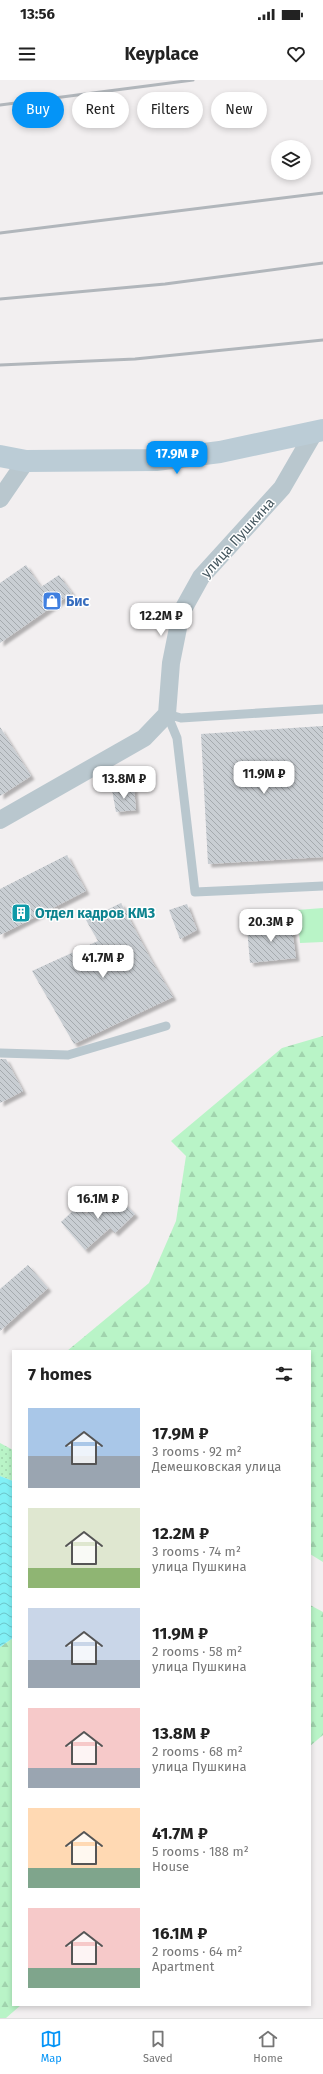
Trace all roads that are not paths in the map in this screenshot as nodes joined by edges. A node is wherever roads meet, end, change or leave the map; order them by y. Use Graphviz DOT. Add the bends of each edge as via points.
graph roads {
  1 [pos="319,430"];
  2 [pos="0,456"];
  3 [pos="26,461"];
  4 [pos="0,499"];
  5 [pos="323,709"];
  6 [pos="167,714"];
  7 [pos="0,820"];
  8 [pos="323,886"];
  9 [pos="166,1026"];
  10 [pos="0,1053"];
  1 -- 3 [label="street" via="220,452 156,460"];
  1 -- 6 [label="street, улица Пушкина" via="282,488 201,577 181,613 171,663"];
  2 -- 3 [label="street"];
  3 -- 4 [label="street"];
  5 -- 6 [label="lane" via="182,718"];
  6 -- 7 [label="street" via="144,738"];
  6 -- 8 [label="lane" via="176,738 195,892"];
  9 -- 10 [label="lane" via="68,1055"];
}
